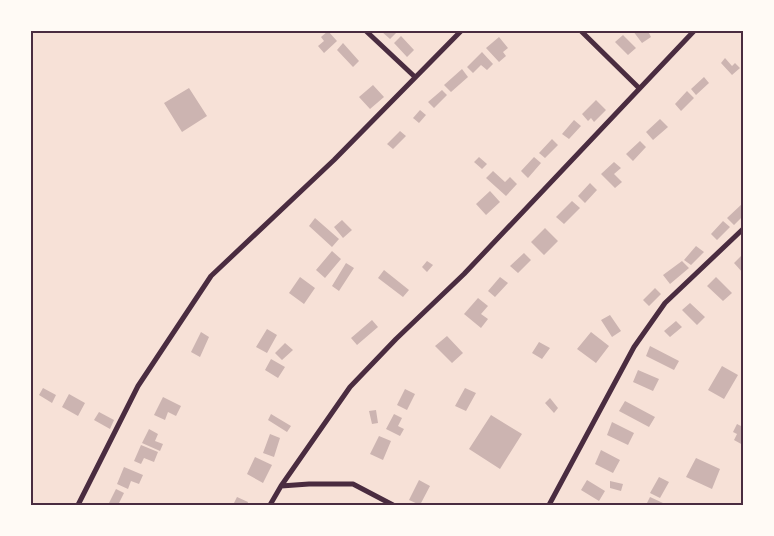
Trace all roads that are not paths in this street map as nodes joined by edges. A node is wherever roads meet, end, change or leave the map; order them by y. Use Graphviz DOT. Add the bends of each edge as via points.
graph roads {
  1 [pos="366,31"];
  2 [pos="461,31"];
  3 [pos="581,31"];
  4 [pos="694,31"];
  5 [pos="415,76"];
  6 [pos="638,88"];
  7 [pos="743,229"];
  8 [pos="280,486"];
  9 [pos="78,505"];
  10 [pos="270,505"];
  11 [pos="392,505"];
  12 [pos="549,505"];
  1 -- 5 [label="street"];
  2 -- 5 [label="street"];
  3 -- 6 [label="street"];
  4 -- 6 [label="street"];
  5 -- 9 [label="street" via="334,160 211,276 138,386"];
  6 -- 8 [label="street" via="464,274 350,387"];
  7 -- 12 [label="street" via="665,303 634,347"];
  8 -- 10 [label="street"];
  8 -- 11 [label="street" via="353,484"];
}
